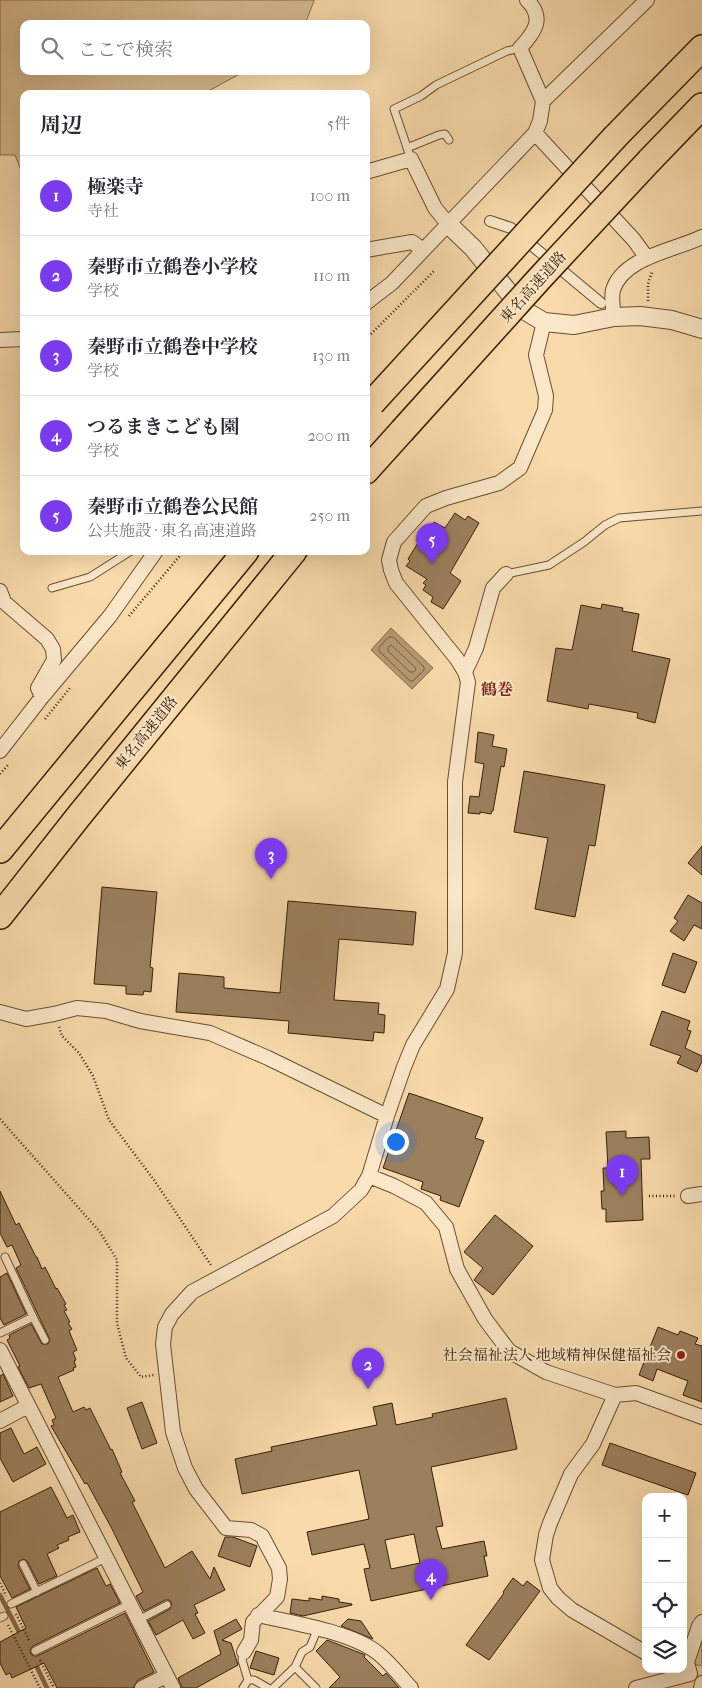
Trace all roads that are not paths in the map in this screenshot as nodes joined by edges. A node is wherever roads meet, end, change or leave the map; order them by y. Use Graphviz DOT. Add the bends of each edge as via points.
graph roads {
  1 [pos="527,0"];
  2 [pos="647,0"];
  3 [pos="520,48"];
  4 [pos="702,48"];
  5 [pos="543,101"];
  6 [pos="702,106"];
  7 [pos="535,133"];
  8 [pos="449,140"];
  9 [pos="409,153"];
  10 [pos="370,170"];
  11 [pos="490,221"];
  12 [pos="448,224"];
  13 [pos="702,237"];
  14 [pos="370,249"];
  15 [pos="423,250"];
  16 [pos="647,258"];
  17 [pos="370,300"];
  18 [pos="601,303"];
  19 [pos="614,317"];
  20 [pos="544,322"];
  21 [pos="702,329"];
  22 [pos="0,340"];
  23 [pos="20,340"];
  24 [pos="370,405"];
  25 [pos="370,467"];
  26 [pos="702,511"];
  27 [pos="125,555"];
  28 [pos="150,555"];
  29 [pos="243,555"];
  30 [pos="291,555"];
  31 [pos="506,574"];
  32 [pos="52,588"];
  33 [pos="1,600"];
  34 [pos="465,672"];
  35 [pos="42,697"];
  36 [pos="0,751"];
  37 [pos="0,850"];
  38 [pos="0,916"];
  39 [pos="1,1015"];
  40 [pos="387,1116"];
  41 [pos="369,1176"];
  42 [pos="5,1257"];
  43 [pos="33,1316"];
  44 [pos="0,1333"];
  45 [pos="45,1340"];
  46 [pos="0,1350"];
  47 [pos="615,1395"];
  48 [pos="28,1406"];
  49 [pos="702,1417"];
  50 [pos="0,1421"];
  51 [pos="106,1558"];
  52 [pos="24,1564"];
  53 [pos="36,1592"];
  54 [pos="11,1604"];
  55 [pos="130,1604"];
  56 [pos="168,1605"];
  57 [pos="258,1615"];
  58 [pos="138,1620"];
  59 [pos="702,1622"];
  60 [pos="318,1628"];
  61 [pos="35,1651"];
  62 [pos="642,1651"];
  63 [pos="244,1652"];
  64 [pos="295,1668"];
  65 [pos="690,1674"];
  66 [pos="248,1680"];
  67 [pos="169,1682"];
  68 [pos="702,1683"];
  69 [pos="142,1688"];
  70 [pos="243,1688"];
  71 [pos="268,1688"];
  72 [pos="273,1688"];
  73 [pos="316,1688"];
  74 [pos="411,1688"];
  75 [pos="636,1688"];
  76 [pos="701,1688"];
  1 -- 3 [label="street" via="537,15 536,25 532,36"];
  2 -- 5 [label="street"];
  3 -- 5 [label="street"];
  3 -- 9 [label="lane" via="436,85 394,109"];
  4 -- 24 [label="highway, bridge" via="615,137"];
  5 -- 7 [label="street"];
  6 -- 25 [label="highway, 東名高速道路, bridge" via="540,278"];
  7 -- 12 [label="street"];
  7 -- 16 [label="street"];
  8 -- 9 [label="lane" via="445,134 438,135"];
  9 -- 10 [label="street"];
  9 -- 12 [label="street" via="435,208"];
  11 -- 18 [label="street" via="511,228"];
  12 -- 15 [label="street"];
  12 -- 20 [label="street" via="473,248 522,309"];
  13 -- 16 [label="street"];
  14 -- 15 [label="street" via="412,242"];
  15 -- 17 [label="street" via="392,283"];
  16 -- 19 [label="street" via="622,274 613,290"];
  19 -- 20 [label="street" via="574,326"];
  19 -- 21 [label="street" via="672,320"];
  20 -- 34 [label="street" via="536,355 546,396 545,410 520,468 499,483 426,506 394,542 389,560 396,583"];
  22 -- 23 [label="street"];
  26 -- 31 [label="lane" via="619,518 549,565"];
  27 -- 32 [label="lane" via="90,577"];
  28 -- 35 [label="street" via="110,616"];
  29 -- 37 [label="highway"];
  30 -- 38 [label="highway, 東名高速道路"];
  31 -- 34 [label="street" via="493,588 476,648"];
  33 -- 35 [label="street" via="48,639 53,649 54,660 38,688"];
  34 -- 40 [label="street" via="468,682 455,782 455,953 447,989 413,1044"];
  35 -- 36 [label="street"];
  39 -- 40 [label="street" via="26,1019 76,1008 106,1011 140,1021 210,1033"];
  40 -- 41 [label="street"];
  41 -- 47 [label="street" via="426,1203 446,1227 457,1269 485,1319 509,1351 546,1372"];
  41 -- 57 [label="street" via="361,1190 334,1216 192,1292 165,1327 163,1344 174,1432 185,1468 196,1489 226,1528 251,1530 262,1536 279,1568 277,1597"];
  42 -- 43 [label="lane"];
  43 -- 44 [label="lane"];
  43 -- 45 [label="lane"];
  46 -- 48 [label="street"];
  47 -- 49 [label="street" via="636,1393"];
  47 -- 62 [label="street" via="593,1444 571,1474 550,1523 542,1560 550,1588 558,1598 572,1610"];
  48 -- 50 [label="street"];
  48 -- 51 [label="street"];
  51 -- 53 [label="lane"];
  51 -- 55 [label="street"];
  52 -- 53 [label="lane"];
  53 -- 54 [label="lane"];
  55 -- 58 [label="street"];
  55 -- 61 [label="lane"];
  56 -- 58 [label="lane"];
  57 -- 60 [label="street"];
  57 -- 63 [label="street"];
  58 -- 67 [label="street"];
  59 -- 65 [label="street" via="687,1662"];
  60 -- 64 [label="lane" via="310,1647 302,1652"];
  60 -- 74 [label="street" via="355,1640 379,1653"];
  63 -- 66 [label="lane" via="242,1660"];
  64 -- 72 [label="lane"];
  64 -- 73 [label="lane"];
  65 -- 75 [label="street"];
  66 -- 70 [label="lane"];
  66 -- 71 [label="lane"];
  67 -- 69 [label="street"];
  68 -- 76 [label="street"];
}
